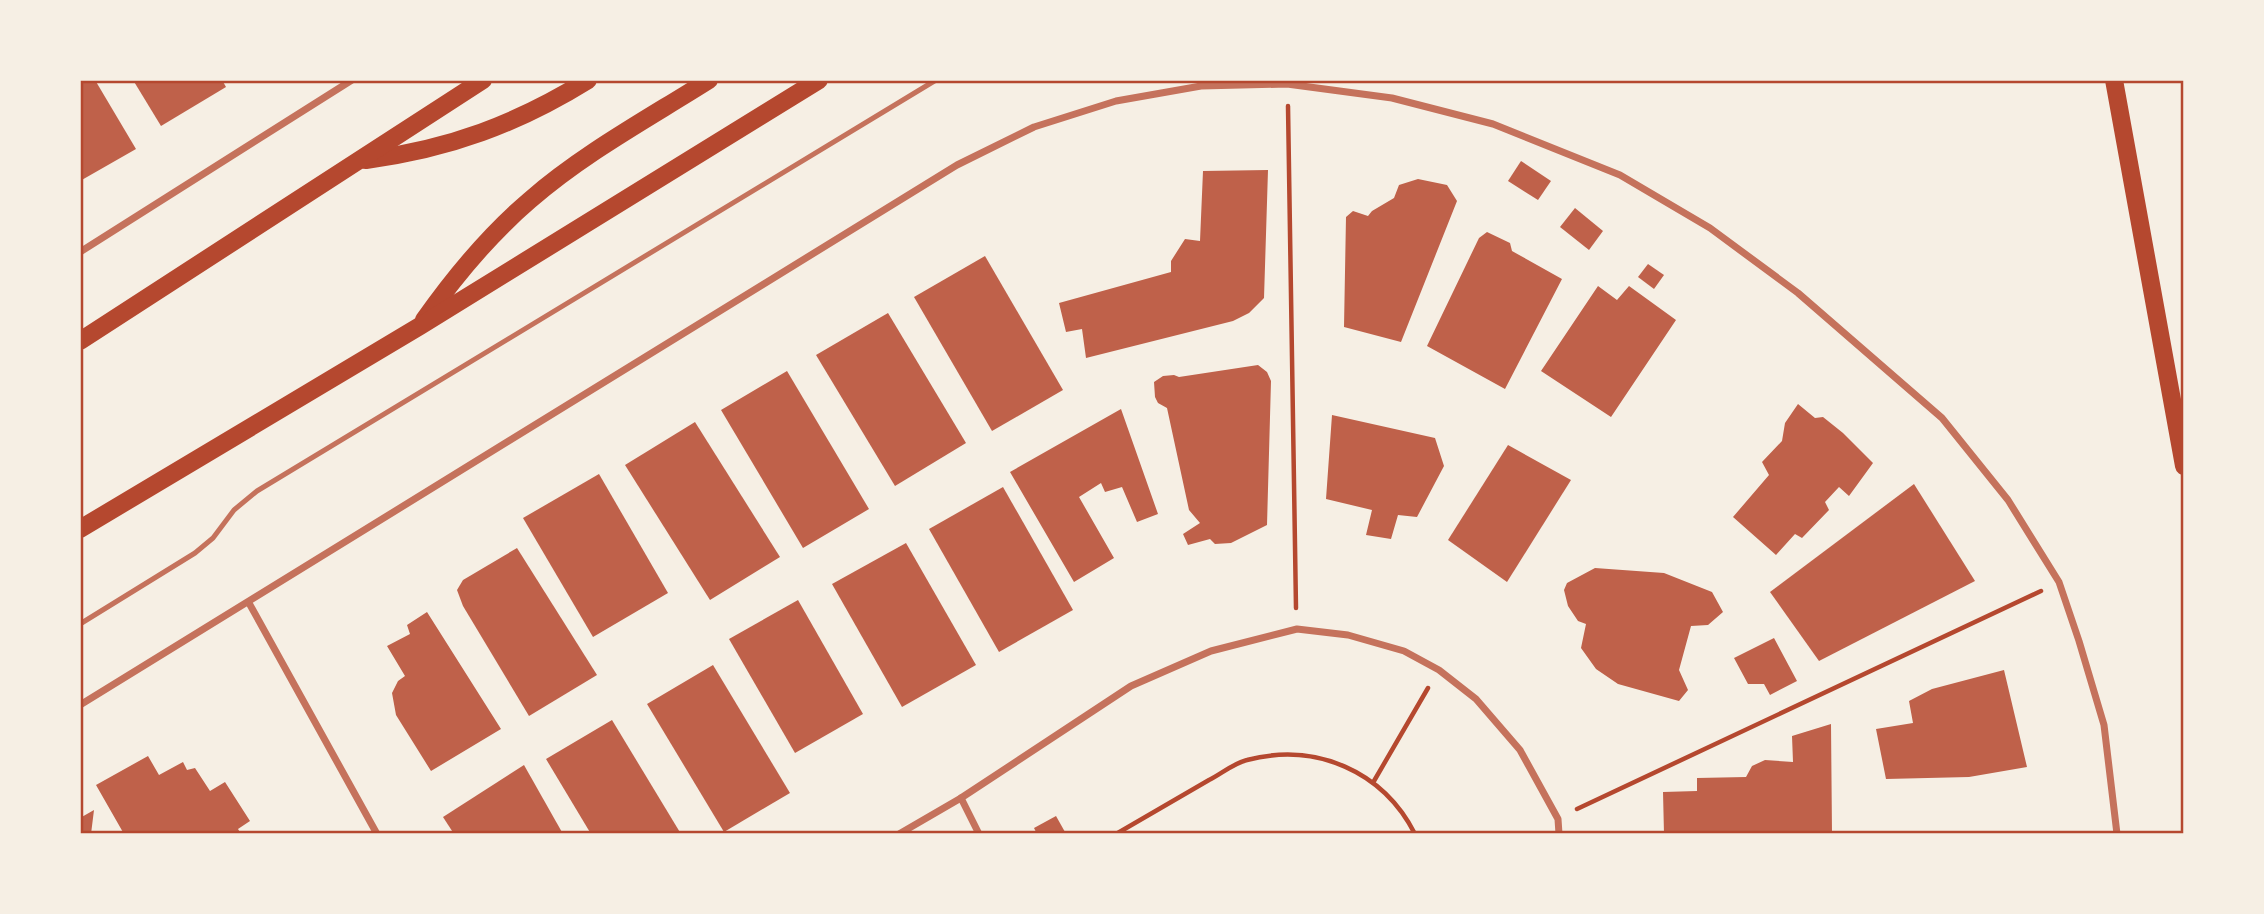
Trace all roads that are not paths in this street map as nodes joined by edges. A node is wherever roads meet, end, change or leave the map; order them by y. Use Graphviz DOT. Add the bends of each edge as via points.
graph roads {
  1 [pos="352,80"];
  2 [pos="483,80"];
  3 [pos="588,80"];
  4 [pos="709,80"];
  5 [pos="819,80"];
  6 [pos="936,80"];
  7 [pos="2114,80"];
  8 [pos="362,160"];
  9 [pos="80,252"];
  10 [pos="420,326"];
  11 [pos="80,341"];
  12 [pos="2183,466"];
  13 [pos="80,529"];
  14 [pos="249,603"];
  15 [pos="80,624"];
  16 [pos="80,705"];
  17 [pos="961,798"];
  18 [pos="377,834"];
  19 [pos="899,834"];
  20 [pos="979,834"];
  21 [pos="1559,834"];
  22 [pos="2117,834"];
  1 -- 9 [label="street"];
  2 -- 8 [label="main road"];
  3 -- 8 [label="main road" via="486,133 404,155"];
  4 -- 10 [label="main road" via="532,198 471,258"];
  5 -- 10 [label="main road"];
  6 -- 15 [label="lane" via="257,491 195,553"];
  7 -- 12 [label="main road"];
  8 -- 11 [label="main road"];
  10 -- 13 [label="main road"];
  14 -- 16 [label="street"];
  14 -- 18 [label="street"];
  14 -- 22 [label="street" via="957,165 1034,127 1116,102 1201,86 1287,84 1392,99 1493,124 1620,174 1710,228 1798,293 1941,418 2008,500 2059,582 2104,725"];
  17 -- 19 [label="street"];
  17 -- 20 [label="street"];
  17 -- 21 [label="street" via="1131,686 1211,651 1297,629 1348,635 1404,651 1439,670 1476,699 1520,750 1558,818"];
}
